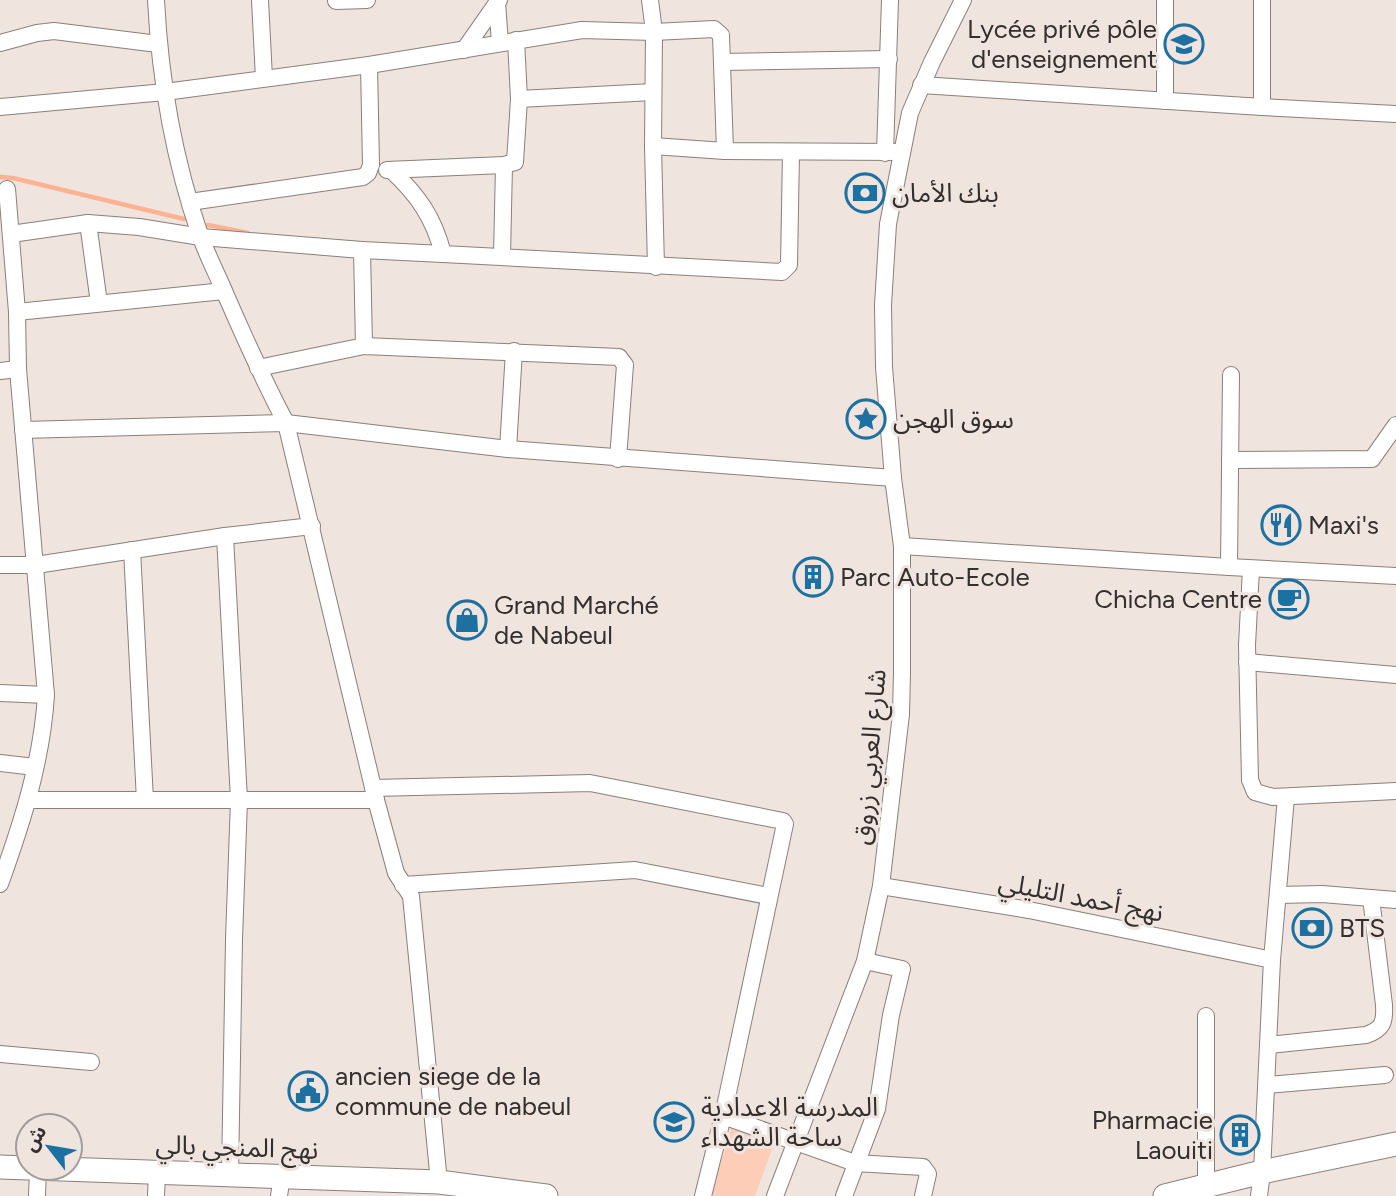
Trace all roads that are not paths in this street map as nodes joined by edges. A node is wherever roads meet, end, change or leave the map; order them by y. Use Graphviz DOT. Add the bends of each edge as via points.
graph roads {
  1 [pos="156,0"];
  2 [pos="260,0"];
  3 [pos="367,0"];
  4 [pos="650,0"];
  5 [pos="890,0"];
  6 [pos="962,0"];
  7 [pos="1165,0"];
  8 [pos="1262,0"];
  9 [pos="335,1"];
  10 [pos="498,2"];
  11 [pos="654,32"];
  12 [pos="508,42"];
  13 [pos="0,43"];
  14 [pos="158,44"];
  15 [pos="464,50"];
  16 [pos="889,60"];
  17 [pos="722,62"];
  18 [pos="369,65"];
  19 [pos="264,78"];
  20 [pos="921,85"];
  21 [pos="165,92"];
  22 [pos="653,92"];
  23 [pos="519,99"];
  24 [pos="1165,101"];
  25 [pos="0,107"];
  26 [pos="1262,107"];
  27 [pos="1396,114"];
  28 [pos="653,146"];
  29 [pos="725,151"];
  30 [pos="791,152"];
  31 [pos="902,152"];
  32 [pos="885,153"];
  33 [pos="504,165"];
  34 [pos="370,170"];
  35 [pos="391,170"];
  36 [pos="8,189"];
  37 [pos="190,202"];
  38 [pos="88,223"];
  39 [pos="7,229"];
  40 [pos="201,237"];
  41 [pos="362,250"];
  42 [pos="443,254"];
  43 [pos="502,256"];
  44 [pos="656,267"];
  45 [pos="224,291"];
  46 [pos="99,303"];
  47 [pos="17,312"];
  48 [pos="364,346"];
  49 [pos="514,351"];
  50 [pos="258,368"];
  51 [pos="19,369"];
  52 [pos="0,371"];
  53 [pos="1231,375"];
  54 [pos="286,423"];
  55 [pos="1396,425"];
  56 [pos="23,430"];
  57 [pos="508,449"];
  58 [pos="618,459"];
  59 [pos="1230,460"];
  60 [pos="892,478"];
  61 [pos="312,526"];
  62 [pos="225,536"];
  63 [pos="902,546"];
  64 [pos="132,550"];
  65 [pos="0,565"];
  66 [pos="36,565"];
  67 [pos="1229,567"];
  68 [pos="1251,569"];
  69 [pos="1396,576"];
  70 [pos="1247,662"];
  71 [pos="1396,675"];
  72 [pos="0,693"];
  73 [pos="46,695"];
  74 [pos="0,763"];
  75 [pos="35,767"];
  76 [pos="1396,791"];
  77 [pos="374,794"];
  78 [pos="1286,797"];
  79 [pos="28,800"];
  80 [pos="145,800"];
  81 [pos="239,800"];
  82 [pos="8,841"];
  83 [pos="0,884"];
  84 [pos="403,885"];
  85 [pos="881,886"];
  86 [pos="1278,895"];
  87 [pos="768,896"];
  88 [pos="1371,898"];
  89 [pos="1396,900"];
  90 [pos="1272,960"];
  91 [pos="865,961"];
  92 [pos="1206,1016"];
  93 [pos="1269,1045"];
  94 [pos="0,1054"];
  95 [pos="91,1062"];
  96 [pos="1385,1075"];
  97 [pos="1267,1085"];
  98 [pos="723,1116"];
  99 [pos="795,1142"];
  100 [pos="1396,1144"];
  101 [pos="855,1163"];
  102 [pos="1262,1172"];
  103 [pos="84,1175"];
  104 [pos="230,1175"];
  105 [pos="156,1184"];
  106 [pos="280,1186"];
  107 [pos="1206,1186"];
  108 [pos="428,1187"];
  109 [pos="537,1195"];
  110 [pos="703,1196"];
  111 [pos="775,1196"];
  112 [pos="844,1196"];
  113 [pos="923,1196"];
  114 [pos="1165,1196"];
  115 [pos="1259,1196"];
  1 -- 14 [label="street"];
  2 -- 19 [label="street"];
  3 -- 9 [label="street"];
  4 -- 11 [label="street"];
  5 -- 16 [label="street"];
  6 -- 20 [label="street"];
  7 -- 24 [label="street"];
  8 -- 26 [label="street"];
  10 -- 12 [label="street"];
  10 -- 15 [label="street"];
  11 -- 12 [label="street" via="582,30"];
  11 -- 17 [label="street" via="717,31"];
  11 -- 22 [label="street"];
  12 -- 15 [label="street"];
  12 -- 23 [label="street"];
  13 -- 14 [label="street" via="54,31"];
  14 -- 21 [label="street"];
  15 -- 18 [label="street"];
  16 -- 17 [label="street"];
  16 -- 32 [label="street"];
  17 -- 29 [label="street"];
  18 -- 19 [label="street"];
  18 -- 34 [label="street"];
  19 -- 21 [label="street"];
  20 -- 24 [label="street"];
  20 -- 31 [label="street"];
  21 -- 25 [label="street"];
  21 -- 37 [label="street"];
  22 -- 23 [label="street"];
  22 -- 28 [label="street"];
  23 -- 33 [label="street" via="515,162"];
  24 -- 26 [label="street"];
  26 -- 27 [label="street"];
  28 -- 29 [label="street"];
  28 -- 44 [label="street"];
  29 -- 30 [label="street"];
  30 -- 32 [label="street"];
  30 -- 44 [label="street" via="789,265 785,271"];
  31 -- 32 [label="street"];
  31 -- 60 [label="street, شارع العربي زروق" via="888,224 883,305"];
  33 -- 35 [label="street"];
  33 -- 43 [label="street"];
  34 -- 35 [label="street"];
  34 -- 37 [label="street" via="363,177"];
  35 -- 42 [label="street" via="412,189 428,214"];
  36 -- 39 [label="street"];
  37 -- 40 [label="street"];
  38 -- 39 [label="street"];
  38 -- 40 [label="street"];
  38 -- 46 [label="street"];
  39 -- 47 [label="street"];
  40 -- 41 [label="street"];
  40 -- 45 [label="street"];
  41 -- 42 [label="street"];
  41 -- 48 [label="street"];
  42 -- 43 [label="street"];
  43 -- 44 [label="street"];
  45 -- 46 [label="street"];
  45 -- 50 [label="street"];
  46 -- 47 [label="street"];
  47 -- 51 [label="street"];
  48 -- 49 [label="street"];
  48 -- 50 [label="street"];
  49 -- 57 [label="street"];
  49 -- 58 [label="street" via="622,358"];
  50 -- 54 [label="street"];
  51 -- 52 [label="street"];
  51 -- 56 [label="street"];
  53 -- 59 [label="street"];
  54 -- 56 [label="street"];
  54 -- 57 [label="street"];
  54 -- 61 [label="street"];
  55 -- 59 [label="street" via="1371,459"];
  56 -- 66 [label="street"];
  57 -- 58 [label="street"];
  58 -- 60 [label="street"];
  59 -- 67 [label="street"];
  60 -- 63 [label="street, شارع العربي زروق"];
  61 -- 62 [label="street"];
  61 -- 77 [label="street"];
  62 -- 64 [label="street"];
  62 -- 81 [label="street"];
  63 -- 67 [label="street"];
  63 -- 85 [label="street, شارع العربي زروق" via="901,714"];
  64 -- 66 [label="street"];
  64 -- 80 [label="street"];
  65 -- 66 [label="street"];
  66 -- 73 [label="street"];
  67 -- 68 [label="street"];
  68 -- 69 [label="street"];
  68 -- 70 [label="street"];
  70 -- 71 [label="street"];
  70 -- 78 [label="street" via="1250,780 1255,792 1263,796"];
  72 -- 73 [label="street"];
  73 -- 75 [label="street"];
  74 -- 75 [label="street"];
  75 -- 79 [label="street"];
  76 -- 78 [label="street"];
  77 -- 81 [label="street"];
  77 -- 84 [label="street"];
  77 -- 87 [label="street" via="590,783 780,819 785,824"];
  78 -- 86 [label="street"];
  79 -- 80 [label="street"];
  79 -- 82 [label="street"];
  80 -- 81 [label="street"];
  81 -- 104 [label="street"];
  82 -- 83 [label="street"];
  84 -- 87 [label="street" via="635,870"];
  84 -- 108 [label="street" via="411,896"];
  85 -- 90 [label="street, نهج أحمد التليلي" via="1029,910"];
  85 -- 91 [label="street, شارع العربي زروق"];
  86 -- 88 [label="street"];
  86 -- 90 [label="street"];
  87 -- 98 [label="street"];
  88 -- 89 [label="street"];
  88 -- 93 [label="street" via="1384,1005 1382,1026 1366,1035"];
  90 -- 93 [label="street"];
  91 -- 99 [label="street, شارع العربي زروق"];
  91 -- 101 [label="street" via="902,969 877,1109"];
  92 -- 107 [label="street"];
  93 -- 97 [label="street"];
  94 -- 95 [label="street"];
  96 -- 97 [label="street"];
  97 -- 102 [label="street"];
  98 -- 99 [label="street"];
  98 -- 110 [label="street"];
  99 -- 101 [label="street"];
  99 -- 111 [label="street, شارع العربي زروق"];
  100 -- 102 [label="street"];
  101 -- 112 [label="street"];
  101 -- 113 [label="street" via="923,1167 928,1174"];
  102 -- 107 [label="street"];
  102 -- 115 [label="street"];
  103 -- 105 [label="street, نهج المنجي بالي"];
  104 -- 105 [label="street, نهج المنجي بالي"];
  104 -- 106 [label="street, نهج المنجي بالي"];
  106 -- 108 [label="street, نهج المنجي بالي"];
  107 -- 114 [label="street"];
  108 -- 109 [label="street, نهج المنجي بالي"];
}
